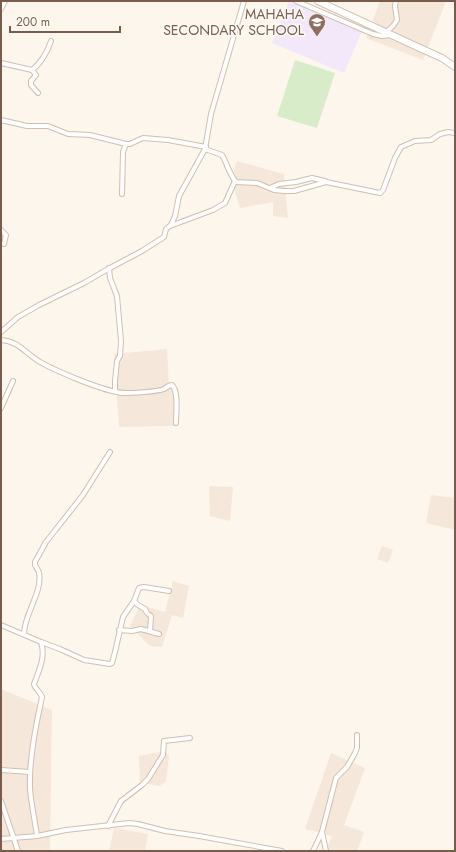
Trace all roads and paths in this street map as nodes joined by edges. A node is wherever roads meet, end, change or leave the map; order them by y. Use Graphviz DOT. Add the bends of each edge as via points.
graph roads {
  1 [pos="4,1"];
  2 [pos="244,1"];
  3 [pos="296,1"];
  4 [pos="319,1"];
  5 [pos="396,1"];
  6 [pos="1,9"];
  7 [pos="389,33"];
  8 [pos="51,41"];
  9 [pos="1,63"];
  10 [pos="455,67"];
  11 [pos="32,70"];
  12 [pos="38,93"];
  13 [pos="1,120"];
  14 [pos="455,133"];
  15 [pos="126,144"];
  16 [pos="205,148"];
  17 [pos="235,181"];
  18 [pos="326,182"];
  19 [pos="269,188"];
  20 [pos="122,194"];
  21 [pos="170,226"];
  22 [pos="1,230"];
  23 [pos="4,244"];
  24 [pos="109,268"];
  25 [pos="1,332"];
  26 [pos="1,340"];
  27 [pos="13,381"];
  28 [pos="115,391"];
  29 [pos="1,408"];
  30 [pos="176,424"];
  31 [pos="110,452"];
  32 [pos="169,591"];
  33 [pos="134,601"];
  34 [pos="1,625"];
  35 [pos="119,630"];
  36 [pos="150,631"];
  37 [pos="24,634"];
  38 [pos="159,634"];
  39 [pos="41,642"];
  40 [pos="357,735"];
  41 [pos="190,738"];
  42 [pos="1,770"];
  43 [pos="30,772"];
  44 [pos="1,801"];
  45 [pos="108,826"];
  46 [pos="322,832"];
  47 [pos="37,836"];
  48 [pos="1,839"];
  49 [pos="14,839"];
  50 [pos="18,851"];
  51 [pos="282,851"];
  52 [pos="313,851"];
  53 [pos="326,851"];
  1 -- 6 [label="street"];
  2 -- 16 [label="street" via="211,114"];
  3 -- 7 [label="street" via="373,34 382,36"];
  4 -- 7 [label="main road"];
  5 -- 7 [label="street" via="397,20"];
  7 -- 10 [label="main road" via="442,58"];
  8 -- 11 [label="street" via="47,51"];
  9 -- 11 [label="street"];
  11 -- 12 [label="street" via="36,74 31,85"];
  13 -- 15 [label="street" via="27,126 48,126 68,134 90,135"];
  14 -- 18 [label="street" via="440,134 431,140 415,140 401,148 382,193"];
  15 -- 16 [label="street" via="143,138 168,140"];
  15 -- 20 [label="street" via="123,152"];
  16 -- 17 [label="street" via="222,155"];
  16 -- 21 [label="street" via="178,198 175,216"];
  17 -- 19 [label="street" via="258,183"];
  17 -- 21 [label="street" via="225,203"];
  18 -- 19 [label="street" via="294,191"];
  18 -- 19 [label="street" via="308,178"];
  21 -- 24 [label="street" via="160,240"];
  22 -- 23 [label="street" via="6,235"];
  24 -- 25 [label="street" via="18,317"];
  24 -- 28 [label="street" via="117,296 121,341 114,382"];
  26 -- 28 [label="street" via="19,345 34,358 54,369"];
  27 -- 29 [label="street"];
  28 -- 30 [label="street" via="135,393 164,389 172,385 177,400"];
  31 -- 37 [label="street" via="83,495 46,542 35,562 39,571 38,589 25,623"];
  32 -- 33 [label="street" via="141,587"];
  33 -- 35 [label="street" via="123,617"];
  33 -- 36 [label="street" via="145,608 151,616"];
  34 -- 37 [label="street"];
  35 -- 36 [label="street"];
  35 -- 39 [label="street" via="116,652 110,664 84,660"];
  36 -- 38 [label="street"];
  37 -- 39 [label="street"];
  39 -- 43 [label="street" via="44,654 34,685 42,697"];
  40 -- 46 [label="street" via="357,748 352,759 336,778"];
  41 -- 45 [label="street" via="164,741 164,755 148,779 121,801"];
  42 -- 43 [label="street"];
  43 -- 47 [label="street"];
  44 -- 49 [label="street"];
  45 -- 47 [label="street" via="58,831"];
  45 -- 51 [label="street" via="119,823 138,824"];
  46 -- 52 [label="street"];
  46 -- 53 [label="street"];
  47 -- 49 [label="street"];
  48 -- 49 [label="street"];
  49 -- 50 [label="street"];
}
